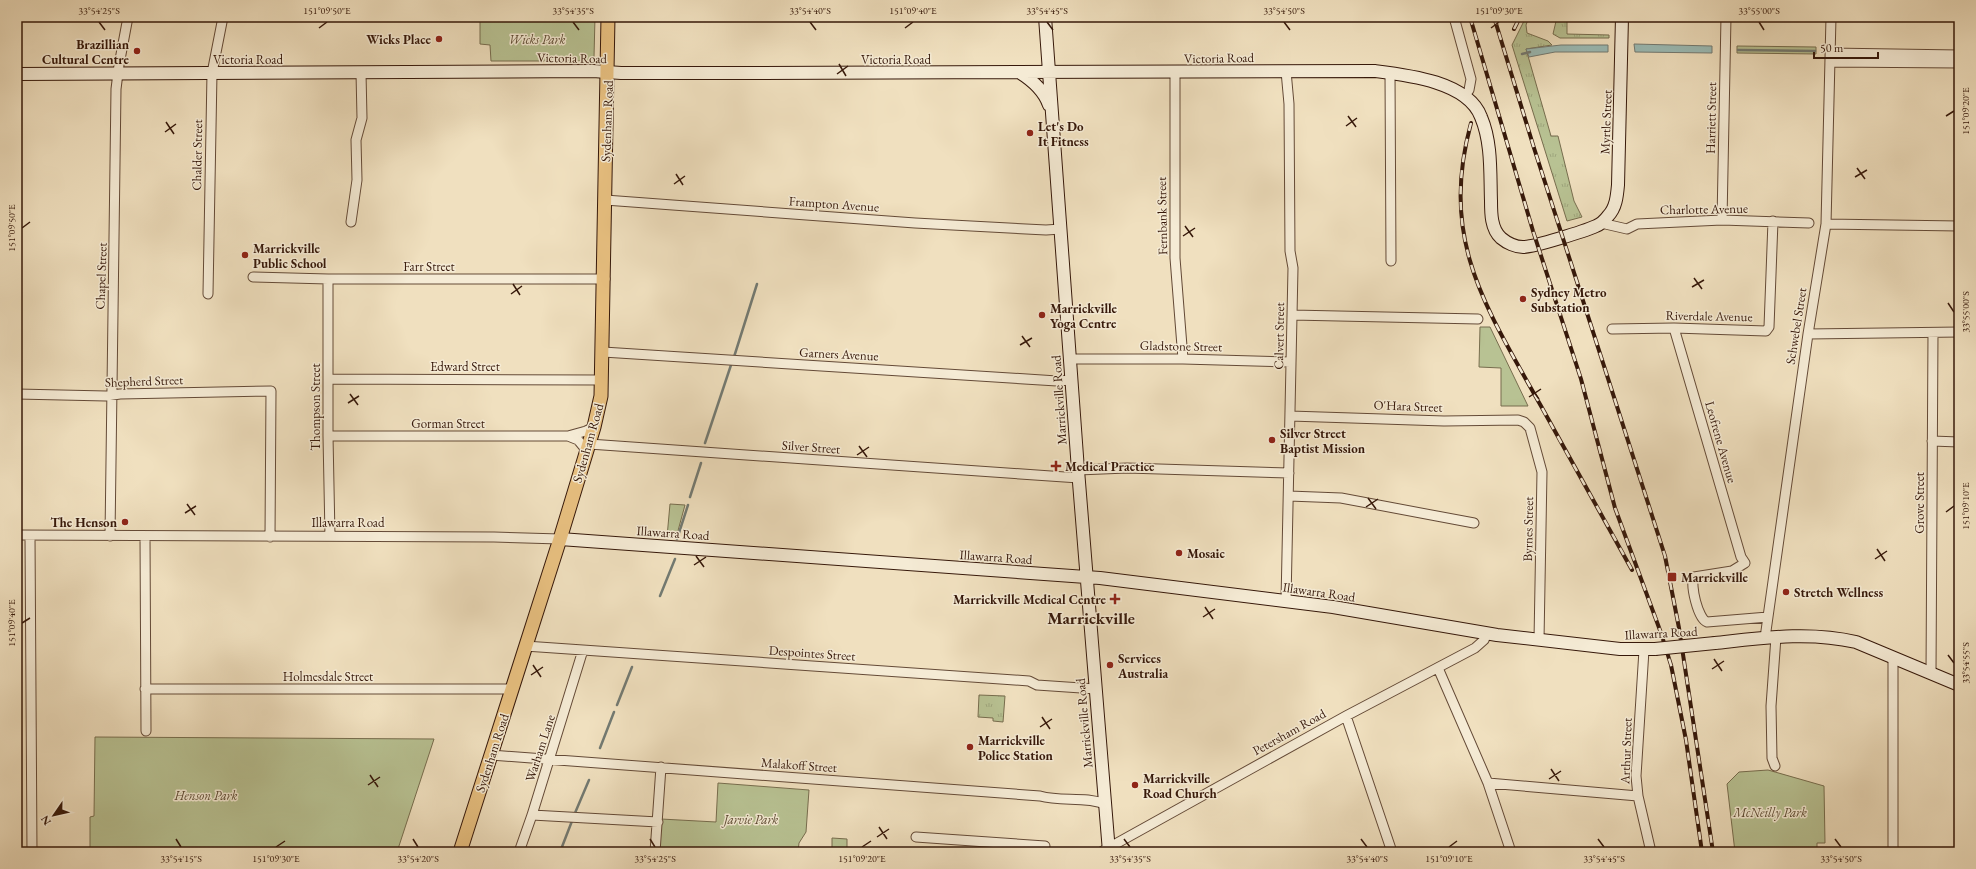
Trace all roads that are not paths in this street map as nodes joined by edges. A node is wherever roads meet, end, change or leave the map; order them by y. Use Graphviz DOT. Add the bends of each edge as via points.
graph roads {
  1 [pos="128,17"];
  2 [pos="223,17"];
  3 [pos="608,17"];
  4 [pos="1045,17"];
  5 [pos="1454,17"];
  6 [pos="1622,17"];
  7 [pos="1726,17"];
  8 [pos="1831,17"];
  9 [pos="1959,55"];
  10 [pos="1830,58"];
  11 [pos="1959,63"];
  12 [pos="1049,71"];
  13 [pos="1286,71"];
  14 [pos="608,72"];
  15 [pos="1020,72"];
  16 [pos="1174,72"];
  17 [pos="118,73"];
  18 [pos="212,73"];
  19 [pos="361,73"];
  20 [pos="1390,73"];
  21 [pos="17,74"];
  22 [pos="1465,95"];
  23 [pos="1052,116"];
  24 [pos="605,200"];
  25 [pos="1722,220"];
  26 [pos="1773,221"];
  27 [pos="351,222"];
  28 [pos="1601,223"];
  29 [pos="1809,223"];
  30 [pos="1826,224"];
  31 [pos="1959,226"];
  32 [pos="1061,229"];
  33 [pos="1391,262"];
  34 [pos="253,277"];
  35 [pos="328,279"];
  36 [pos="605,279"];
  37 [pos="208,294"];
  38 [pos="1292,315"];
  39 [pos="1478,319"];
  40 [pos="1612,328"];
  41 [pos="1674,328"];
  42 [pos="1959,332"];
  43 [pos="1933,333"];
  44 [pos="1808,334"];
  45 [pos="604,352"];
  46 [pos="1071,359"];
  47 [pos="1183,359"];
  48 [pos="1291,362"];
  49 [pos="328,379"];
  50 [pos="602,380"];
  51 [pos="1072,380"];
  52 [pos="17,394"];
  53 [pos="111,395"];
  54 [pos="1290,416"];
  55 [pos="1524,422"];
  56 [pos="594,427"];
  57 [pos="328,436"];
  58 [pos="568,436"];
  59 [pos="1932,441"];
  60 [pos="1959,442"];
  61 [pos="588,448"];
  62 [pos="1289,473"];
  63 [pos="1078,474"];
  64 [pos="1289,496"];
  65 [pos="1474,524"];
  66 [pos="17,535"];
  67 [pos="30,536"];
  68 [pos="110,536"];
  69 [pos="145,536"];
  70 [pos="270,536"];
  71 [pos="330,536"];
  72 [pos="560,539"];
  73 [pos="1087,578"];
  74 [pos="1286,601"];
  75 [pos="1768,617"];
  76 [pos="1487,633"];
  77 [pos="1771,637"];
  78 [pos="1539,640"];
  79 [pos="525,646"];
  80 [pos="583,650"];
  81 [pos="1650,650"];
  82 [pos="1893,657"];
  83 [pos="1438,668"];
  84 [pos="1931,674"];
  85 [pos="1959,685"];
  86 [pos="145,689"];
  87 [pos="512,689"];
  88 [pos="1096,689"];
  89 [pos="1346,716"];
  90 [pos="146,731"];
  91 [pos="491,755"];
  92 [pos="549,759"];
  93 [pos="1775,766"];
  94 [pos="661,767"];
  95 [pos="1488,783"];
  96 [pos="1638,796"];
  97 [pos="1105,804"];
  98 [pos="532,815"];
  99 [pos="658,822"];
  100 [pos="916,837"];
  101 [pos="1045,846"];
  102 [pos="1106,850"];
  103 [pos="32,852"];
  104 [pos="460,852"];
  105 [pos="518,852"];
  106 [pos="655,852"];
  107 [pos="1392,852"];
  108 [pos="1511,852"];
  109 [pos="1651,852"];
  110 [pos="1893,852"];
  1 -- 17 [label="street, Chapel Street"];
  2 -- 18 [label="street, Chalder Street"];
  3 -- 14 [label="main road, Sydenham Road"];
  4 -- 12 [label="main road, Marrickville Road"];
  5 -- 22 [label="street" via="1471,79"];
  6 -- 28 [label="main road, Myrtle Street" via="1617,198 1609,216"];
  7 -- 25 [label="street, Harriett Street"];
  8 -- 10 [label="street, Schwebel Street"];
  9 -- 10 [label="street"];
  10 -- 11 [label="street"];
  10 -- 30 [label="street, Schwebel Street"];
  12 -- 15 [label="main road, Victoria Road"];
  12 -- 16 [label="main road, Victoria Road"];
  12 -- 23 [label="main road, Marrickville Road"];
  13 -- 16 [label="main road, Victoria Road"];
  13 -- 20 [label="main road, Victoria Road"];
  13 -- 38 [label="street, Calvert Street" via="1289,104"];
  14 -- 15 [label="main road, Victoria Road"];
  14 -- 19 [label="main road, Victoria Road"];
  14 -- 24 [label="main road, Sydenham Road"];
  15 -- 23 [label="main road" via="1042,92"];
  16 -- 47 [label="street, Fernbank Street" via="1175,258"];
  17 -- 18 [label="main road, Victoria Road"];
  17 -- 21 [label="main road, Victoria Road"];
  17 -- 53 [label="street, Chapel Street"];
  18 -- 19 [label="main road, Victoria Road"];
  18 -- 37 [label="street, Chalder Street"];
  19 -- 27 [label="street" via="362,118 356,140 357,180"];
  20 -- 22 [label="main road, Victoria Road" via="1449,87"];
  20 -- 33 [label="street"];
  22 -- 28 [label="main road, Victoria Road" via="1478,111 1486,132 1492,221 1501,238 1524,247"];
  23 -- 32 [label="main road, Marrickville Road"];
  24 -- 32 [label="street, Frampton Avenue" via="915,223"];
  24 -- 36 [label="main road, Sydenham Road"];
  25 -- 26 [label="street, Charlotte Avenue"];
  25 -- 28 [label="street, Charlotte Avenue" via="1637,224 1627,229"];
  26 -- 29 [label="street, Charlotte Avenue"];
  26 -- 41 [label="street, Riverdale Avenue" via="1770,327 1766,331"];
  30 -- 31 [label="street"];
  30 -- 44 [label="street, Schwebel Street"];
  32 -- 46 [label="main road, Marrickville Road"];
  34 -- 35 [label="street, Farr Street"];
  35 -- 36 [label="street, Farr Street"];
  35 -- 49 [label="street, Thompson Street"];
  36 -- 45 [label="main road, Sydenham Road"];
  38 -- 39 [label="street"];
  38 -- 48 [label="street, Calvert Street"];
  40 -- 41 [label="street, Riverdale Avenue"];
  41 -- 75 [label="street, Leofrene Avenue" via="1741,557 1745,563 1732,571 1694,577 1693,584 1701,618 1709,622"];
  42 -- 43 [label="street"];
  43 -- 44 [label="street"];
  43 -- 59 [label="street, Grove Street"];
  44 -- 75 [label="street, Schwebel Street"];
  45 -- 50 [label="main road, Sydenham Road"];
  45 -- 51 [label="street, Garners Avenue"];
  46 -- 47 [label="street, Gladstone Street"];
  46 -- 51 [label="main road, Marrickville Road"];
  47 -- 48 [label="street, Gladstone Street"];
  48 -- 54 [label="street, Calvert Street"];
  49 -- 50 [label="street, Edward Street"];
  49 -- 57 [label="street, Thompson Street"];
  50 -- 56 [label="main road, Sydenham Road"];
  51 -- 63 [label="main road, Marrickville Road"];
  52 -- 53 [label="street, Shepherd Street"];
  53 -- 68 [label="street, Chapel Street"];
  53 -- 70 [label="street, Shepherd Street" via="271,391"];
  54 -- 55 [label="street, O'Hara Street"];
  54 -- 62 [label="street, Calvert Street"];
  55 -- 78 [label="street, Byrnes Street" via="1532,433 1542,472"];
  56 -- 58 [label="street, Gorman Street"];
  56 -- 61 [label="main road, Sydenham Road"];
  57 -- 58 [label="street, Gorman Street"];
  57 -- 71 [label="street, Thompson Street"];
  58 -- 61 [label="street"];
  59 -- 60 [label="street"];
  59 -- 84 [label="street, Grove Street"];
  61 -- 63 [label="street, Silver Street"];
  61 -- 72 [label="main road, Sydenham Road"];
  62 -- 63 [label="street, Silver Street" via="1127,468"];
  62 -- 64 [label="street, Calvert Street"];
  63 -- 73 [label="main road, Marrickville Road"];
  64 -- 65 [label="street" via="1341,498"];
  64 -- 74 [label="street, Calvert Street"];
  66 -- 67 [label="street, Illawarra Road"];
  67 -- 68 [label="street, Illawarra Road"];
  67 -- 103 [label="street"];
  68 -- 69 [label="street, Illawarra Road"];
  69 -- 70 [label="street, Illawarra Road"];
  69 -- 86 [label="street"];
  70 -- 71 [label="street, Illawarra Road"];
  71 -- 72 [label="street, Illawarra Road" via="494,536"];
  72 -- 73 [label="main road, Illawarra Road"];
  72 -- 79 [label="main road, Sydenham Road"];
  73 -- 74 [label="main road, Illawarra Road"];
  73 -- 88 [label="main road, Marrickville Road"];
  74 -- 76 [label="main road, Illawarra Road"];
  75 -- 77 [label="street, Schwebel Street"];
  76 -- 78 [label="main road, Illawarra Road"];
  76 -- 83 [label="street, Petersham Road" via="1484,640 1475,648"];
  77 -- 81 [label="main road, Illawarra Road, bridge"];
  77 -- 82 [label="main road, Illawarra Road" via="1822,636 1846,640"];
  77 -- 93 [label="street, Schwebel Street" via="1772,758"];
  78 -- 81 [label="main road, Illawarra Road"];
  79 -- 80 [label="street, Despointes Street"];
  79 -- 87 [label="main road, Sydenham Road"];
  80 -- 88 [label="street, Despointes Street" via="1029,681 1037,685"];
  80 -- 92 [label="street, Warham Lane"];
  81 -- 96 [label="street, Arthur Street" via="1636,776"];
  82 -- 84 [label="main road, Illawarra Road"];
  82 -- 110 [label="street"];
  83 -- 89 [label="street, Petersham Road"];
  83 -- 95 [label="street"];
  84 -- 85 [label="main road, Illawarra Road"];
  86 -- 87 [label="street, Holmesdale Street"];
  86 -- 90 [label="street"];
  87 -- 91 [label="main road, Sydenham Road"];
  88 -- 97 [label="main road, Marrickville Road"];
  89 -- 102 [label="street, Petersham Road"];
  89 -- 107 [label="street"];
  91 -- 92 [label="street, Malakoff Street"];
  91 -- 104 [label="main road, Sydenham Road"];
  92 -- 94 [label="street, Malakoff Street"];
  92 -- 98 [label="street, Warham Lane"];
  94 -- 97 [label="street, Malakoff Street" via="955,788 1097,801"];
  94 -- 99 [label="street"];
  95 -- 96 [label="street"];
  95 -- 108 [label="street"];
  96 -- 109 [label="street, Arthur Street"];
  97 -- 102 [label="main road, Marrickville Road"];
  98 -- 99 [label="street"];
  98 -- 105 [label="street, Warham Lane"];
  99 -- 106 [label="street"];
  100 -- 101 [label="street"];
}
